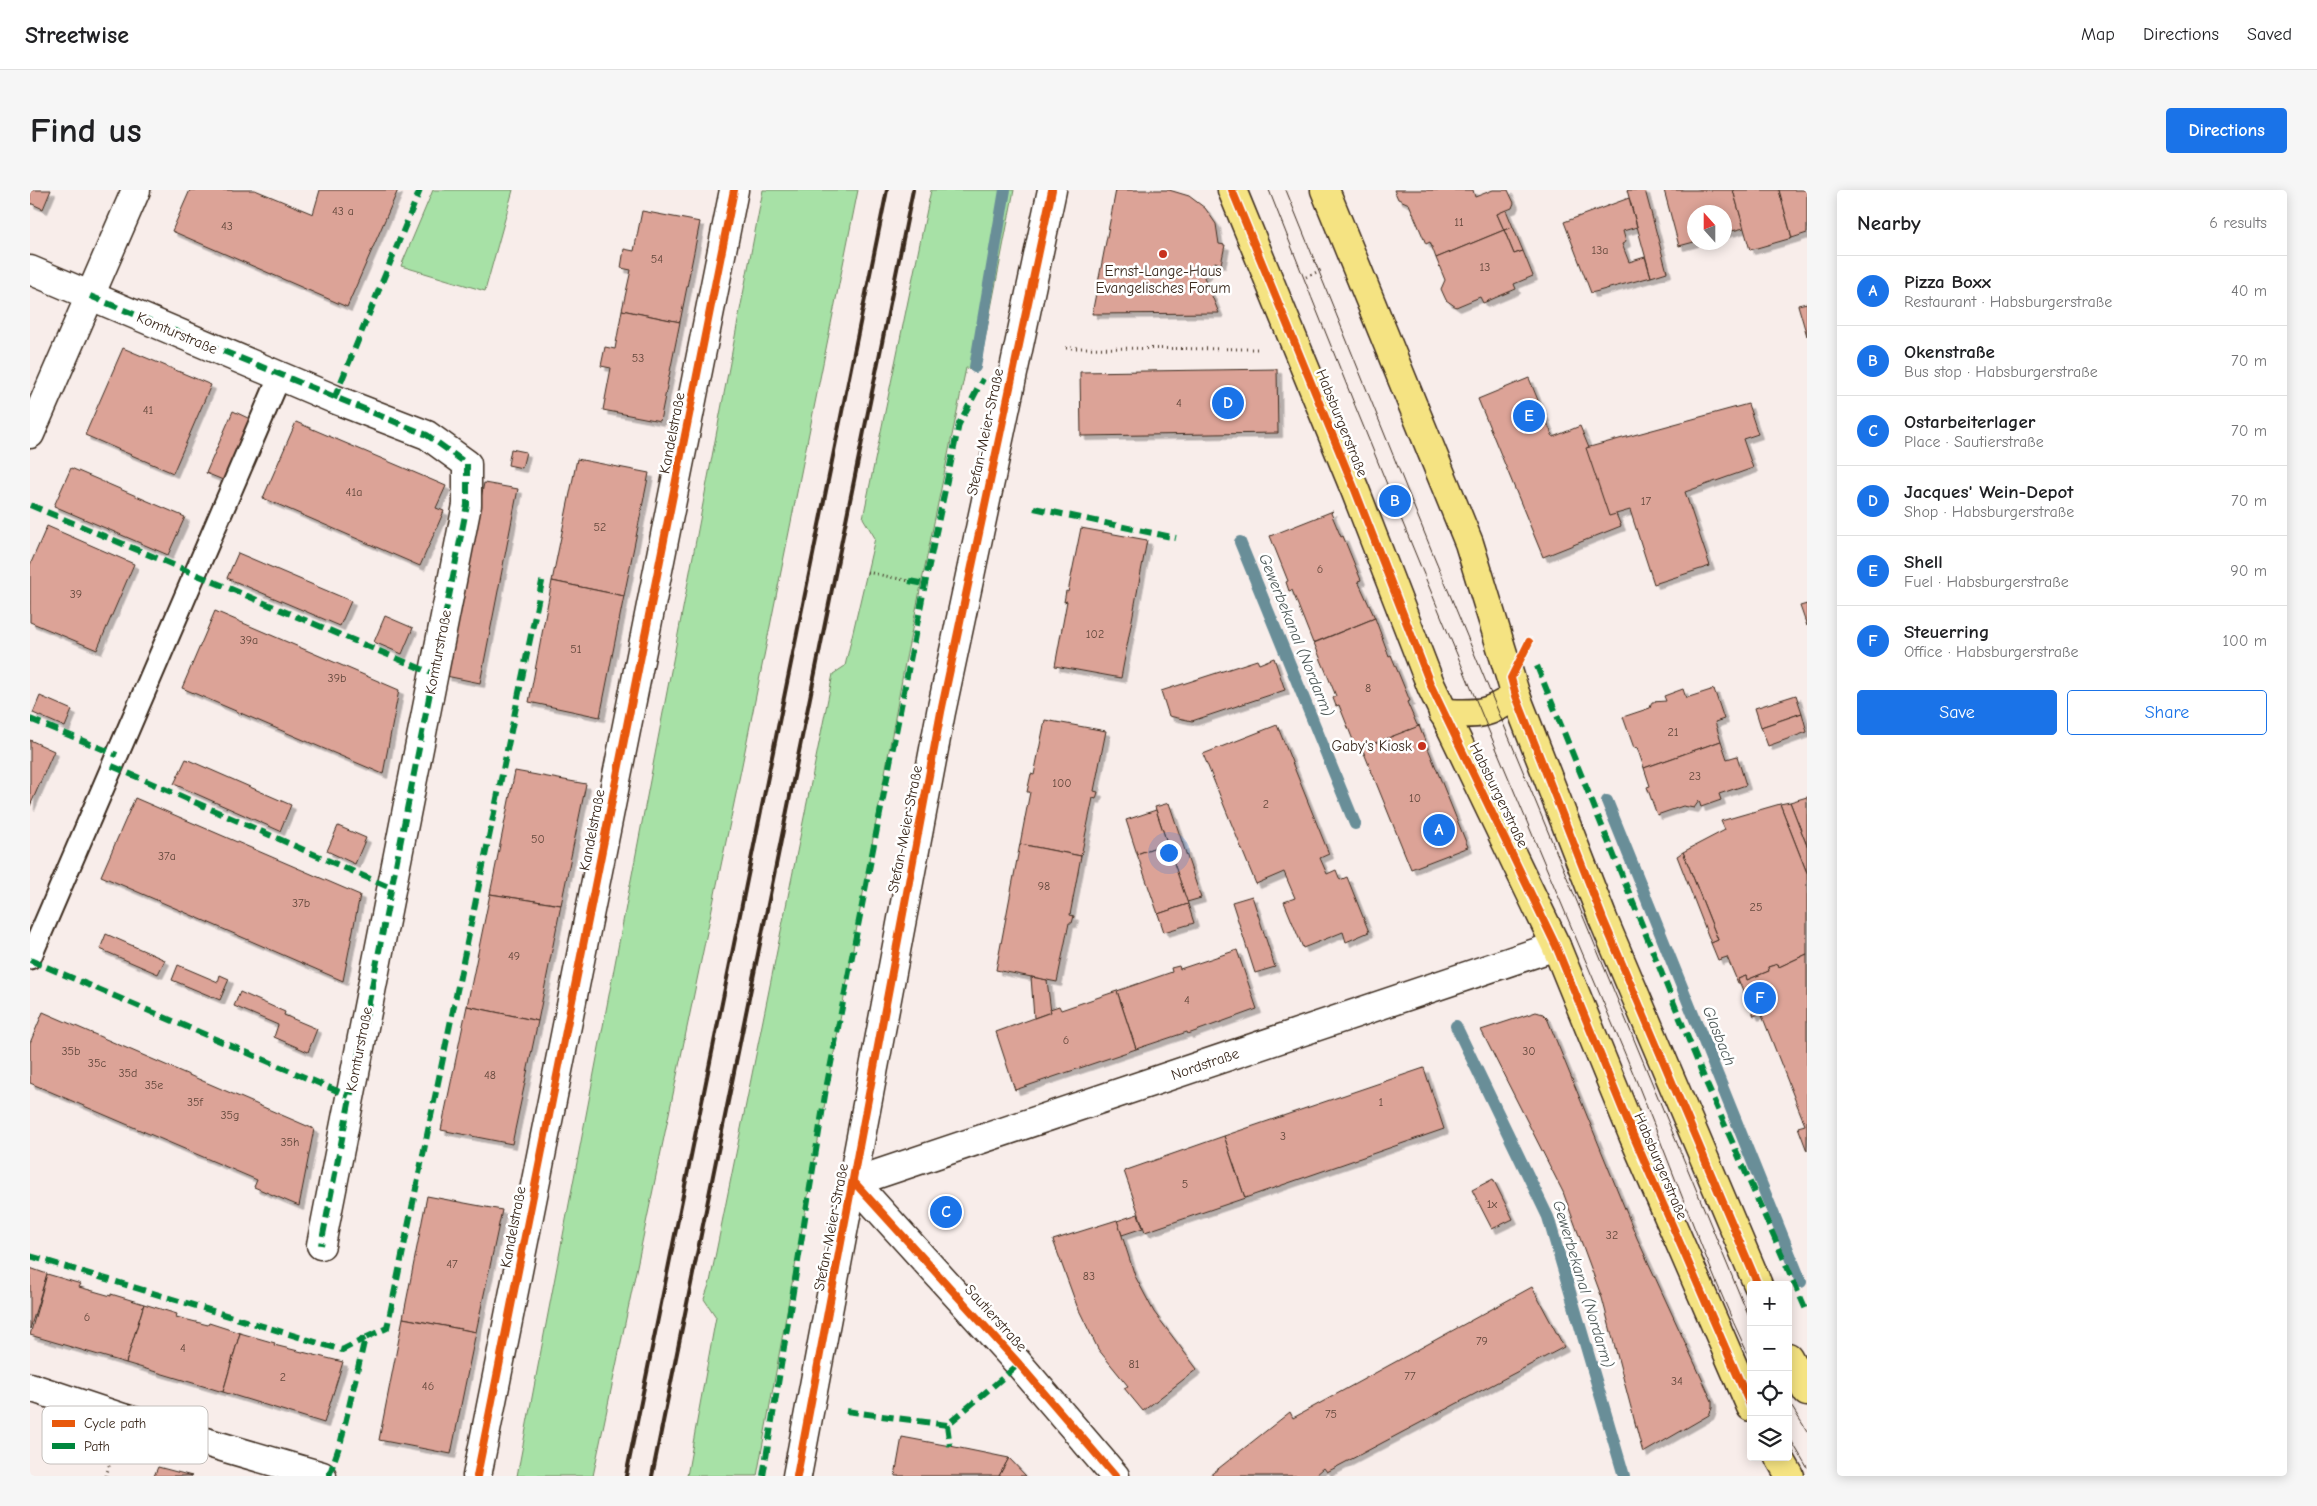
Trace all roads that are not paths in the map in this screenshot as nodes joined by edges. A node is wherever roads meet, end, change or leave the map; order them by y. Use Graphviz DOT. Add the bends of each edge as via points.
graph roads {
  1 [pos="136,190"];
  2 [pos="734,190"];
  3 [pos="1052,190"];
  4 [pos="1232,190"];
  5 [pos="1325,190"];
  6 [pos="30,270"];
  7 [pos="90,296"];
  8 [pos="280,376"];
  9 [pos="30,434"];
  10 [pos="1516,696"];
  11 [pos="1443,713"];
  12 [pos="1556,946"];
  13 [pos="30,958"];
  14 [pos="854,1182"];
  15 [pos="321,1245"];
  16 [pos="1756,1281"];
  17 [pos="1792,1364"];
  18 [pos="30,1387"];
  19 [pos="1807,1392"];
  20 [pos="1747,1398"];
  21 [pos="87,1406"];
  22 [pos="208,1443"];
  23 [pos="1781,1461"];
  24 [pos="322,1476"];
  25 [pos="477,1476"];
  26 [pos="797,1476"];
  27 [pos="1114,1476"];
  28 [pos="1790,1476"];
  1 -- 7 [label="street"];
  2 -- 25 [label="street, Kandelstraße"];
  3 -- 14 [label="street, Stefan-Meier-Straße" via="941,712"];
  4 -- 11 [label="main road, Habsburgerstraße"];
  5 -- 10 [label="main road" via="1469,543"];
  6 -- 7 [label="street, Komturstraße"];
  7 -- 8 [label="street, Komturstraße"];
  7 -- 9 [label="street"];
  8 -- 13 [label="lane"];
  8 -- 15 [label="street, Komturstraße" via="427,435 467,464 467,505"];
  10 -- 11 [label="main road" via="1481,714"];
  10 -- 16 [label="main road" via="1602,919"];
  11 -- 12 [label="main road, Habsburgerstraße"];
  12 -- 14 [label="street, Nordstraße"];
  12 -- 20 [label="main road, Habsburgerstraße" via="1633,1135"];
  14 -- 26 [label="street, Stefan-Meier-Straße"];
  14 -- 27 [label="street, Sautierstraße" via="1019,1364"];
  17 -- 19 [label="main road"];
  18 -- 21 [label="street"];
  22 -- 24 [label="street"];
  23 -- 28 [label="main road"];
}
